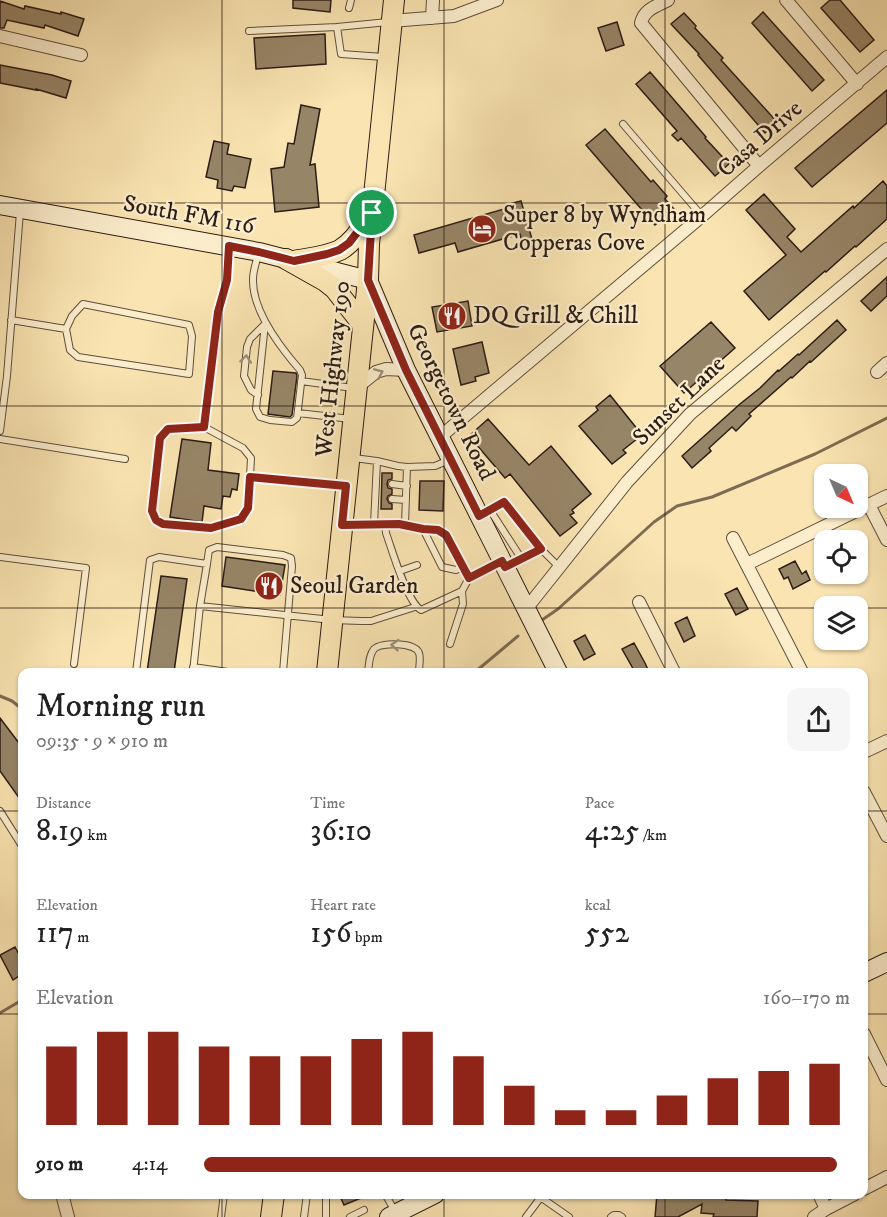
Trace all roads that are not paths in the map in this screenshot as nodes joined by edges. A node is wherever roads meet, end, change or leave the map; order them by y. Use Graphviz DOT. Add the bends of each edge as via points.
graph roads {
  1 [pos="351,0"];
  2 [pos="394,0"];
  3 [pos="433,0"];
  4 [pos="497,0"];
  5 [pos="668,0"];
  6 [pos="786,0"];
  7 [pos="350,8"];
  8 [pos="432,18"];
  9 [pos="392,21"];
  10 [pos="337,27"];
  11 [pos="249,31"];
  12 [pos="0,36"];
  13 [pos="81,55"];
  14 [pos="887,57"];
  15 [pos="388,58"];
  16 [pos="857,84"];
  17 [pos="623,124"];
  18 [pos="759,166"];
  19 [pos="0,205"];
  20 [pos="20,209"];
  21 [pos="372,213"];
  22 [pos="702,216"];
  23 [pos="229,246"];
  24 [pos="887,249"];
  25 [pos="259,252"];
  26 [pos="290,260"];
  27 [pos="368,280"];
  28 [pos="11,320"];
  29 [pos="265,324"];
  30 [pos="363,325"];
  31 [pos="66,329"];
  32 [pos="887,363"];
  33 [pos="406,370"];
  34 [pos="877,372"];
  35 [pos="301,381"];
  36 [pos="356,388"];
  37 [pos="258,395"];
  38 [pos="298,413"];
  39 [pos="353,419"];
  40 [pos="204,427"];
  41 [pos="0,431"];
  42 [pos="440,437"];
  43 [pos="0,439"];
  44 [pos="350,458"];
  45 [pos="125,459"];
  46 [pos="451,460"];
  47 [pos="377,461"];
  48 [pos="407,467"];
  49 [pos="250,477"];
  50 [pos="392,484"];
  51 [pos="346,486"];
  52 [pos="407,486"];
  53 [pos="887,496"];
  54 [pos="392,499"];
  55 [pos="406,500"];
  56 [pos="869,505"];
  57 [pos="485,513"];
  58 [pos="374,524"];
  59 [pos="342,525"];
  60 [pos="385,525"];
  61 [pos="405,525"];
  62 [pos="423,529"];
  63 [pos="733,538"];
  64 [pos="887,540"];
  65 [pos="541,549"];
  66 [pos="436,556"];
  67 [pos="0,557"];
  68 [pos="428,560"];
  69 [pos="509,562"];
  70 [pos="207,564"];
  71 [pos="747,564"];
  72 [pos="417,565"];
  73 [pos="464,567"];
  74 [pos="559,568"];
  75 [pos="400,571"];
  76 [pos="469,578"];
  77 [pos="462,591"];
  78 [pos="639,602"];
  79 [pos="200,606"];
  80 [pos="415,607"];
  81 [pos="526,609"];
  82 [pos="288,615"];
  83 [pos="332,620"];
  84 [pos="450,644"];
  85 [pos="74,664"];
  86 [pos="136,668"];
  87 [pos="193,668"];
  88 [pos="283,668"];
  89 [pos="327,668"];
  90 [pos="368,668"];
  91 [pos="418,668"];
  92 [pos="556,668"];
  93 [pos="672,668"];
  94 [pos="800,668"];
  95 [pos="887,741"];
  96 [pos="868,750"];
  97 [pos="868,800"];
  98 [pos="0,811"];
  99 [pos="887,836"];
  100 [pos="18,840"];
  101 [pos="887,962"];
  102 [pos="868,971"];
  103 [pos="868,1042"];
  104 [pos="887,1080"];
  105 [pos="887,1178"];
  106 [pos="868,1187"];
  107 [pos="63,1199"];
  108 [pos="223,1199"];
  109 [pos="273,1199"];
  110 [pos="306,1199"];
  111 [pos="326,1199"];
  112 [pos="387,1199"];
  113 [pos="421,1199"];
  114 [pos="537,1199"];
  115 [pos="543,1199"];
  116 [pos="821,1199"];
  117 [pos="845,1199"];
  118 [pos="826,1209"];
  119 [pos="363,1210"];
  120 [pos="392,1215"];
  121 [pos="566,1216"];
  122 [pos="68,1217"];
  123 [pos="221,1217"];
  124 [pos="271,1217"];
  125 [pos="277,1217"];
  126 [pos="304,1217"];
  127 [pos="326,1217"];
  128 [pos="350,1217"];
  129 [pos="526,1217"];
  130 [pos="611,1217"];
  131 [pos="622,1217"];
  132 [pos="814,1217"];
  1 -- 7 [label="lane"];
  2 -- 9 [label="main road, West Highway 190"];
  3 -- 8 [label="street"];
  4 -- 8 [label="street" via="454,16"];
  5 -- 18 [label="street" via="649,9 641,23"];
  6 -- 16 [label="street"];
  8 -- 9 [label="street"];
  9 -- 10 [label="lane"];
  9 -- 15 [label="main road, West Highway 190"];
  10 -- 11 [label="lane"];
  10 -- 15 [label="lane" via="341,54"];
  12 -- 13 [label="street"];
  14 -- 16 [label="street, Casa Drive"];
  15 -- 21 [label="main road, West Highway 190"];
  16 -- 18 [label="street, Casa Drive"];
  17 -- 22 [label="lane"];
  18 -- 22 [label="street, Casa Drive"];
  19 -- 20 [label="street, South FM 116"];
  20 -- 23 [label="street, South FM 116"];
  20 -- 28 [label="lane"];
  21 -- 26 [label="main road" via="339,250"];
  21 -- 27 [label="main road, West Highway 190"];
  22 -- 42 [label="street, Casa Drive"];
  23 -- 25 [label="street, South FM 116"];
  23 -- 40 [label="lane"];
  24 -- 74 [label="street, Sunset Lane" via="690,414 627,482"];
  25 -- 26 [label="street, South FM 116"];
  25 -- 29 [label="lane" via="253,277"];
  26 -- 27 [label="street, South FM 116"];
  26 -- 30 [label="main road" via="335,289"];
  27 -- 30 [label="main road, West Highway 190"];
  27 -- 33 [label="street, Georgetown Road"];
  28 -- 31 [label="lane"];
  28 -- 41 [label="lane"];
  29 -- 35 [label="lane" via="300,370"];
  29 -- 37 [label="lane"];
  37 -- 29 [label="lane, one-way" via="244,376 250,339"];
  30 -- 36 [label="main road, West Highway 190"];
  31 -- 31 [label="lane" via="83,304 189,325 189,374 78,357 70,350"];
  32 -- 34 [label="street"];
  36 -- 33 [label="street, one-way" via="376,372"];
  33 -- 42 [label="street, Georgetown Road"];
  35 -- 36 [label="lane"];
  35 -- 38 [label="lane"];
  36 -- 39 [label="main road, West Highway 190"];
  37 -- 38 [label="lane" via="256,409 260,417 292,422"];
  38 -- 39 [label="lane"];
  39 -- 44 [label="main road, West Highway 190"];
  40 -- 49 [label="lane" via="243,448 251,458"];
  40 -- 49 [label="lane" via="168,429 160,438 152,511 156,520 211,528 241,519 248,508"];
  42 -- 46 [label="street, Georgetown Road"];
  43 -- 45 [label="lane"];
  44 -- 47 [label="lane"];
  44 -- 51 [label="main road, West Highway 190"];
  46 -- 48 [label="lane" via="435,466"];
  46 -- 57 [label="street, Georgetown Road"];
  47 -- 48 [label="lane"];
  47 -- 58 [label="lane"];
  48 -- 52 [label="lane"];
  49 -- 51 [label="lane"];
  50 -- 52 [label="lane"];
  51 -- 59 [label="main road, West Highway 190"];
  52 -- 55 [label="lane"];
  53 -- 56 [label="street"];
  54 -- 55 [label="lane"];
  55 -- 61 [label="lane"];
  56 -- 64 [label="street"];
  56 -- 71 [label="street"];
  57 -- 65 [label="lane" via="504,502"];
  57 -- 69 [label="street, Georgetown Road"];
  58 -- 59 [label="lane"];
  58 -- 60 [label="lane"];
  59 -- 83 [label="main road, West Highway 190"];
  60 -- 61 [label="lane"];
  60 -- 75 [label="lane"];
  61 -- 62 [label="lane"];
  62 -- 66 [label="lane"];
  62 -- 73 [label="lane" via="446,535"];
  63 -- 71 [label="street"];
  65 -- 69 [label="lane"];
  65 -- 74 [label="lane"];
  66 -- 68 [label="lane"];
  66 -- 73 [label="lane" via="442,567"];
  67 -- 85 [label="lane" via="86,568"];
  69 -- 76 [label="lane"];
  69 -- 81 [label="street, Georgetown Road"];
  70 -- 79 [label="lane"];
  70 -- 82 [label="lane" via="209,550 217,546 291,558"];
  70 -- 86 [label="lane" via="159,557 150,560"];
  71 -- 94 [label="street"];
  72 -- 75 [label="lane"];
  73 -- 76 [label="lane"];
  74 -- 81 [label="street, Sunset Lane"];
  75 -- 80 [label="lane"];
  76 -- 77 [label="lane"];
  77 -- 80 [label="lane" via="421,610"];
  77 -- 84 [label="lane" via="463,604"];
  78 -- 93 [label="street"];
  79 -- 82 [label="lane"];
  79 -- 87 [label="lane"];
  80 -- 83 [label="lane" via="371,621"];
  81 -- 92 [label="street, Georgetown Road"];
  82 -- 83 [label="lane"];
  82 -- 88 [label="lane"];
  83 -- 89 [label="main road, West Highway 190"];
  91 -- 90 [label="lane, one-way" via="416,648 384,644 370,654"];
  95 -- 96 [label="street"];
  97 -- 99 [label="street"];
  98 -- 100 [label="lane"];
  101 -- 102 [label="street"];
  103 -- 104 [label="street"];
  105 -- 106 [label="street"];
  107 -- 122 [label="street"];
  108 -- 123 [label="lane"];
  109 -- 124 [label="main road"];
  110 -- 126 [label="lane"];
  111 -- 127 [label="lane"];
  112 -- 120 [label="lane"];
  113 -- 120 [label="street"];
  114 -- 129 [label="lane"];
  115 -- 121 [label="lane"];
  116 -- 118 [label="street"];
  117 -- 118 [label="street"];
  118 -- 132 [label="street"];
  119 -- 128 [label="lane"];
  124 -- 125 [label="lane"];
  130 -- 131 [label="lane"];
}
